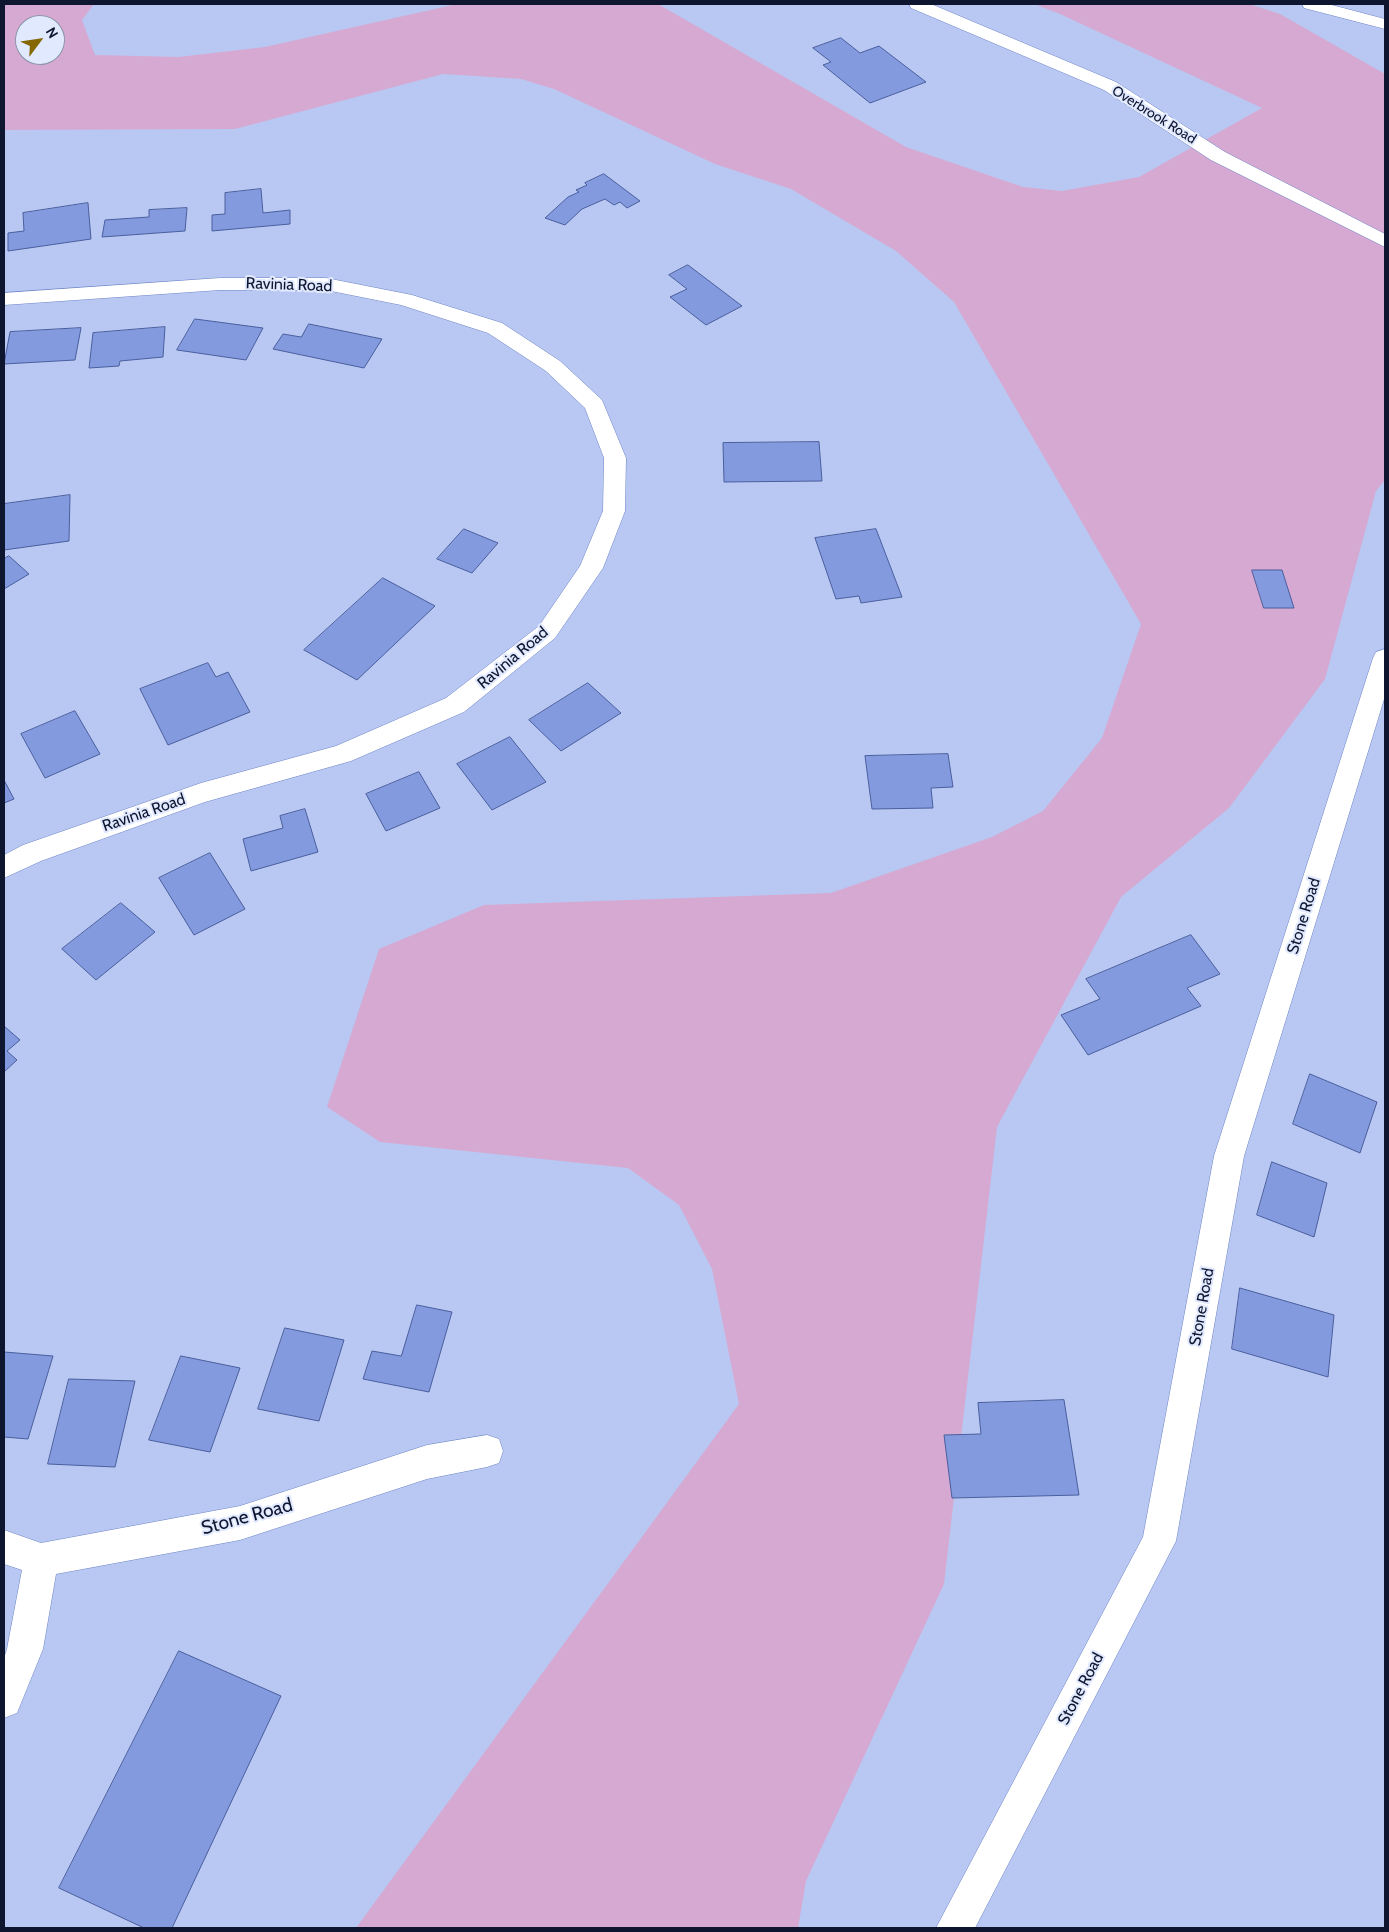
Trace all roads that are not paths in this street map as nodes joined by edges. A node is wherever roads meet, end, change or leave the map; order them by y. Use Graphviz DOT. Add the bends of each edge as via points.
graph roads {
  1 [pos="917,4"];
  2 [pos="1310,4"];
  3 [pos="1385,24"];
  4 [pos="1385,241"];
  5 [pos="4,299"];
  6 [pos="1385,658"];
  7 [pos="4,867"];
  8 [pos="487,1451"];
  9 [pos="4,1547"];
  10 [pos="41,1560"];
  11 [pos="4,1700"];
  12 [pos="955,1928"];
  1 -- 4 [label="street, Overbrook Road" via="1110,86 1218,156"];
  2 -- 3 [label="street"];
  5 -- 7 [label="street, Ravinia Road" via="220,284 326,284 404,299 495,328 553,366 594,405 615,458 614,511 592,568 547,632 455,706 342,754 201,793 32,853"];
  6 -- 12 [label="street, Stone Road" via="1229,1156 1159,1541"];
  8 -- 10 [label="street, Stone Road" via="427,1462 240,1523"];
  9 -- 10 [label="street, Stone Road"];
  10 -- 11 [label="street" via="25,1649"];
}
